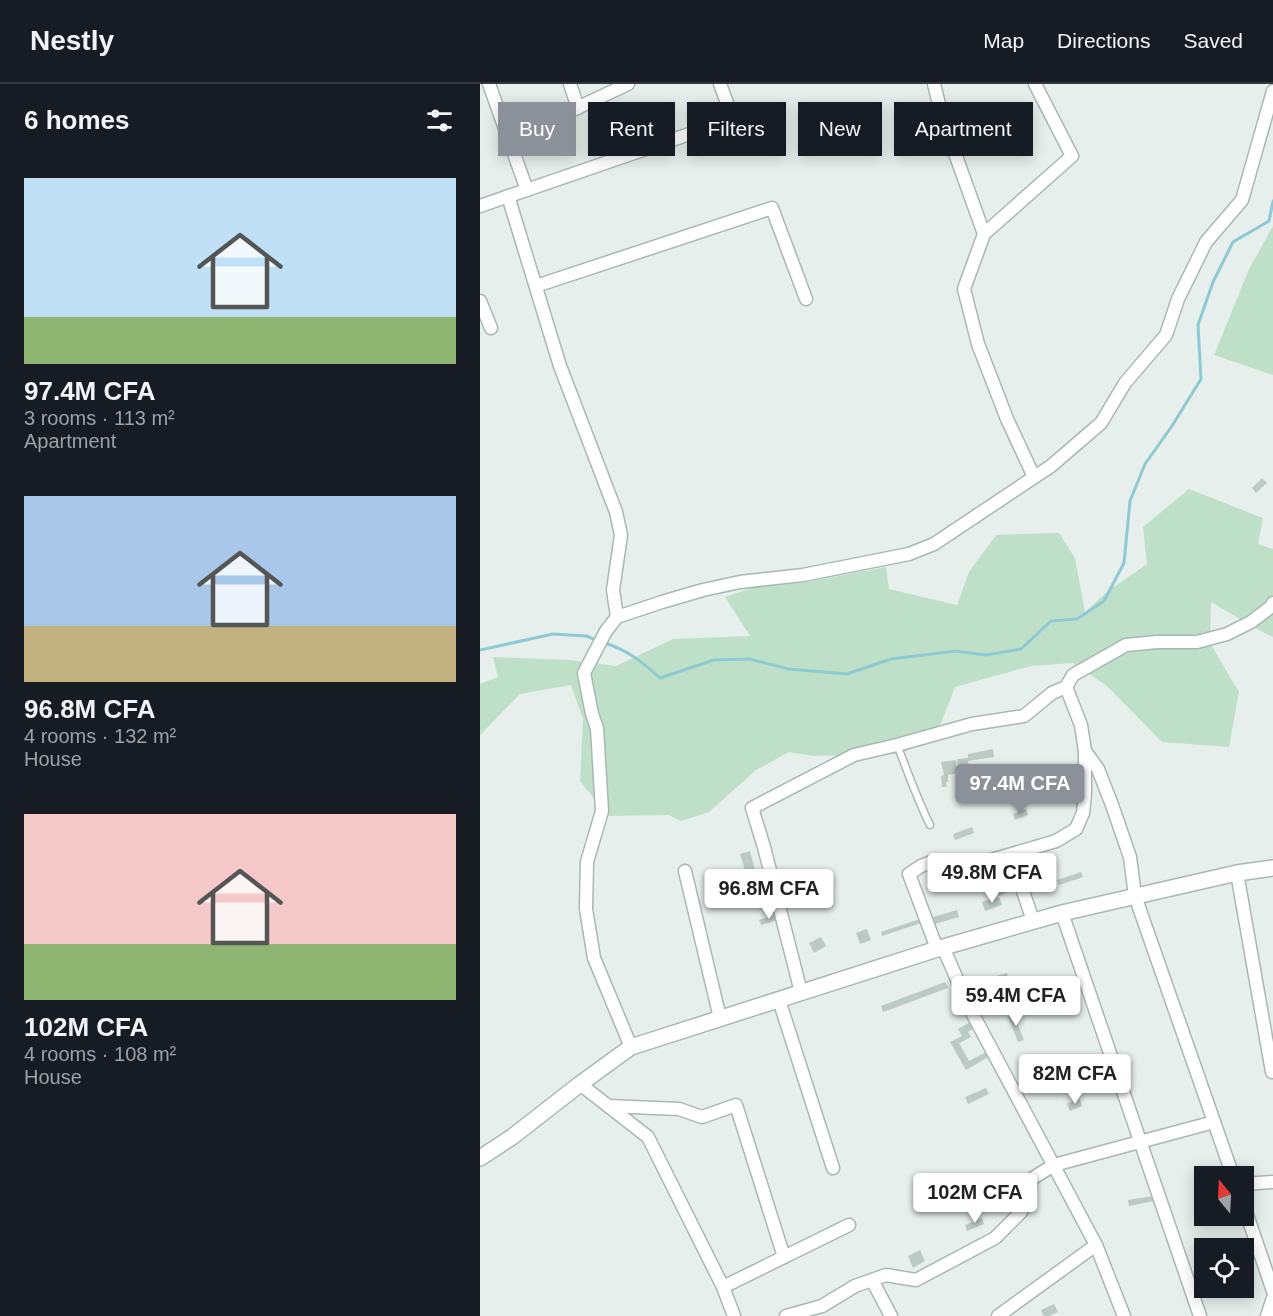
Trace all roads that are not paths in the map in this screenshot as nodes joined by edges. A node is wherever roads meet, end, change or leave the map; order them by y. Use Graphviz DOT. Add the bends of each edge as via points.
graph roads {
  1 [pos="489,84"];
  2 [pos="570,84"];
  3 [pos="628,84"];
  4 [pos="720,84"];
  5 [pos="934,84"];
  6 [pos="1035,84"];
  7 [pos="1273,91"];
  8 [pos="578,108"];
  9 [pos="498,109"];
  10 [pos="515,156"];
  11 [pos="527,190"];
  12 [pos="508,196"];
  13 [pos="480,206"];
  14 [pos="984,234"];
  15 [pos="536,286"];
  16 [pos="806,299"];
  17 [pos="480,301"];
  18 [pos="491,328"];
  19 [pos="1034,477"];
  20 [pos="1273,603"];
  21 [pos="617,617"];
  22 [pos="1066,687"];
  23 [pos="897,745"];
  24 [pos="1084,751"];
  25 [pos="930,825"];
  26 [pos="1011,855"];
  27 [pos="1273,868"];
  28 [pos="685,871"];
  29 [pos="1237,873"];
  30 [pos="1135,896"];
  31 [pos="1062,913"];
  32 [pos="1033,921"];
  33 [pos="940,948"];
  34 [pos="801,992"];
  35 [pos="779,999"];
  36 [pos="720,1018"];
  37 [pos="632,1047"];
  38 [pos="1272,1072"];
  39 [pos="580,1084"];
  40 [pos="608,1106"];
  41 [pos="1214,1122"];
  42 [pos="1140,1142"];
  43 [pos="480,1158"];
  44 [pos="1054,1165"];
  45 [pos="1229,1166"];
  46 [pos="833,1168"];
  47 [pos="1273,1182"];
  48 [pos="1254,1183"];
  49 [pos="849,1225"];
  50 [pos="1251,1226"];
  51 [pos="1096,1245"];
  52 [pos="784,1257"];
  53 [pos="872,1280"];
  54 [pos="723,1287"];
  55 [pos="1273,1290"];
  56 [pos="1273,1298"];
  57 [pos="734,1316"];
  58 [pos="786,1316"];
  59 [pos="891,1316"];
  60 [pos="998,1316"];
  61 [pos="1124,1316"];
  62 [pos="1200,1316"];
  63 [pos="1268,1316"];
  1 -- 9 [label="street"];
  2 -- 8 [label="street"];
  3 -- 8 [label="street"];
  4 -- 11 [label="street" via="733,119"];
  5 -- 14 [label="street"];
  6 -- 14 [label="street" via="1072,156"];
  7 -- 19 [label="street" via="1242,200 1206,242 1166,334 1125,383 1101,423"];
  10 -- 11 [label="street"];
  11 -- 12 [label="street"];
  12 -- 13 [label="street"];
  12 -- 15 [label="street"];
  14 -- 19 [label="street" via="964,289 978,344"];
  15 -- 16 [label="street" via="772,208"];
  15 -- 21 [label="street" via="560,366 616,512 621,535 613,590"];
  17 -- 18 [label="street"];
  19 -- 21 [label="street" via="934,544 909,554 802,575 740,582"];
  20 -- 22 [label="street" via="1251,622 1197,642 1126,645 1073,675"];
  21 -- 37 [label="street" via="584,673 597,728 602,811 587,862 586,909 594,958"];
  22 -- 23 [label="street" via="1052,693 1024,716 972,724"];
  22 -- 24 [label="street" via="1081,725"];
  23 -- 25 [label="lane"];
  23 -- 34 [label="street" via="854,755 752,808"];
  24 -- 26 [label="street" via="1085,794 1076,829 1056,841"];
  24 -- 30 [label="street" via="1098,769 1112,805 1130,857"];
  26 -- 32 [label="street"];
  26 -- 33 [label="street" via="954,871 934,861 909,874"];
  27 -- 29 [label="street"];
  28 -- 36 [label="street"];
  29 -- 30 [label="street"];
  29 -- 38 [label="street"];
  30 -- 31 [label="street"];
  30 -- 41 [label="street"];
  31 -- 32 [label="street"];
  31 -- 42 [label="street"];
  32 -- 33 [label="street"];
  33 -- 34 [label="street"];
  33 -- 44 [label="street"];
  34 -- 35 [label="street"];
  35 -- 36 [label="street"];
  35 -- 46 [label="street"];
  36 -- 37 [label="street"];
  37 -- 39 [label="street"];
  39 -- 40 [label="street"];
  39 -- 43 [label="street"];
  40 -- 52 [label="street" via="679,1109 702,1117 736,1105"];
  40 -- 54 [label="street" via="648,1137"];
  41 -- 42 [label="street"];
  41 -- 45 [label="street"];
  42 -- 44 [label="street"];
  42 -- 62 [label="street"];
  44 -- 51 [label="street"];
  44 -- 53 [label="street" via="1033,1178 1021,1212 995,1238 916,1280 886,1275"];
  47 -- 48 [label="street"];
  49 -- 52 [label="street"];
  50 -- 55 [label="street"];
  51 -- 60 [label="street"];
  51 -- 61 [label="street"];
  52 -- 54 [label="street"];
  53 -- 58 [label="street" via="822,1306"];
  53 -- 59 [label="street"];
  54 -- 57 [label="street"];
  56 -- 63 [label="street"];
}
